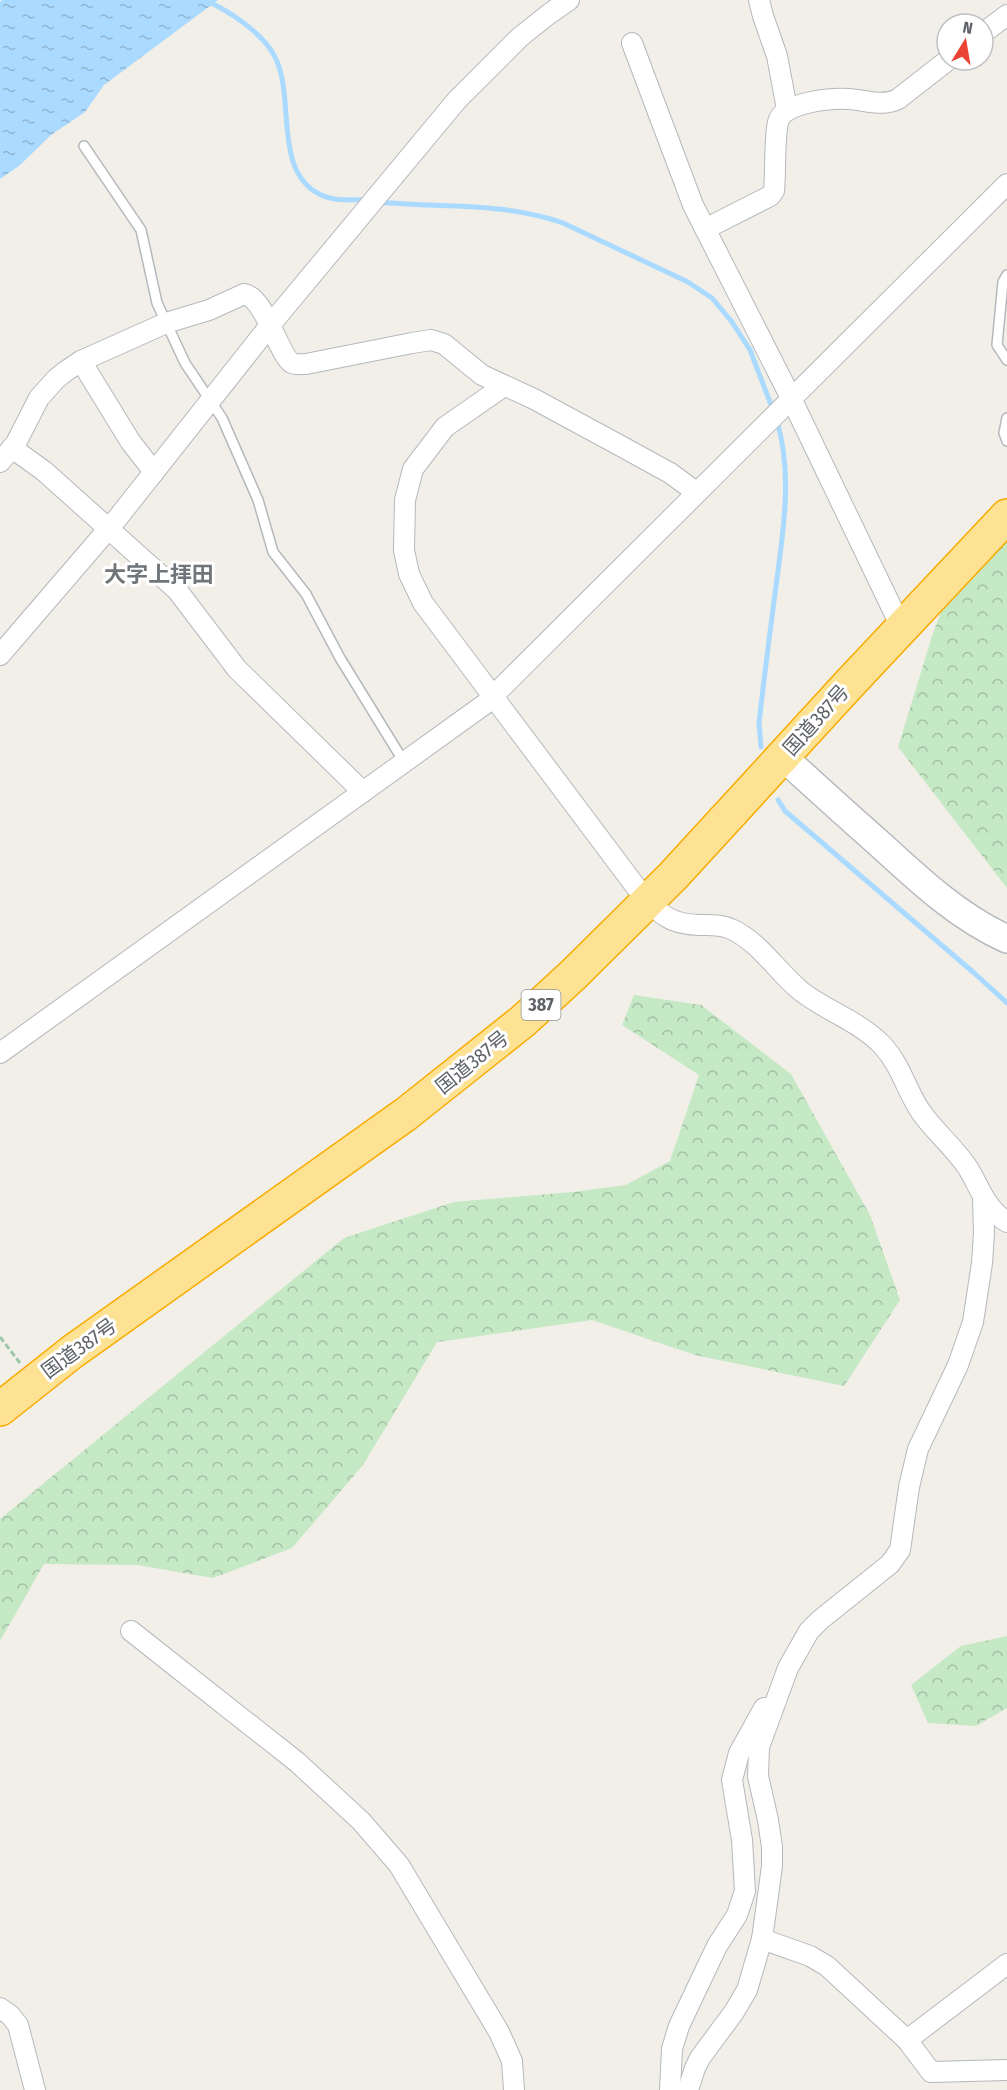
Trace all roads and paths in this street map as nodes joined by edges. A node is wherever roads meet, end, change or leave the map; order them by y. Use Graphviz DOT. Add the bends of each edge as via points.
graph roads {
  1 [pos="569,0"];
  2 [pos="759,0"];
  3 [pos="632,43"];
  4 [pos="935,70"];
  5 [pos="787,109"];
  6 [pos="84,146"];
  7 [pos="1007,184"];
  8 [pos="705,229"];
  9 [pos="1007,275"];
  10 [pos="166,323"];
  11 [pos="271,324"];
  12 [pos="1007,360"];
  13 [pos="81,361"];
  14 [pos="504,386"];
  15 [pos="791,398"];
  16 [pos="210,400"];
  17 [pos="1007,418"];
  18 [pos="1007,441"];
  19 [pos="6,455"];
  20 [pos="154,472"];
  21 [pos="696,492"];
  22 [pos="1007,516"];
  23 [pos="109,527"];
  24 [pos="902,629"];
  25 [pos="0,655"];
  26 [pos="493,696"];
  27 [pos="783,757"];
  28 [pos="404,762"];
  29 [pos="363,792"];
  30 [pos="649,901"];
  31 [pos="1007,939"];
  32 [pos="0,1053"];
  33 [pos="983,1198"];
  34 [pos="1007,1222"];
  35 [pos="0,1337"];
  36 [pos="34,1381"];
  37 [pos="0,1409"];
  38 [pos="131,1631"];
  39 [pos="788,1668"];
  40 [pos="762,1940"];
  41 [pos="1007,1964"];
  42 [pos="0,2008"];
  43 [pos="907,2040"];
  44 [pos="1007,2070"];
  45 [pos="928,2081"];
  46 [pos="35,2090"];
  47 [pos="513,2090"];
  48 [pos="670,2090"];
  49 [pos="688,2090"];
  1 -- 11 [label="street" via="534,25 468,88"];
  2 -- 5 [label="street" via="777,56"];
  3 -- 8 [label="street" via="689,197"];
  4 -- 5 [label="street" via="890,102 840,99"];
  5 -- 8 [label="street" via="778,122 774,191"];
  6 -- 10 [label="lane" via="141,230 154,292"];
  7 -- 15 [label="street"];
  8 -- 15 [label="street"];
  9 -- 12 [label="lane" via="997,345"];
  10 -- 11 [label="street" via="244,294 251,297"];
  10 -- 13 [label="street"];
  10 -- 16 [label="lane" via="185,363"];
  11 -- 14 [label="street" via="288,359 294,363 431,340 444,344 482,375"];
  11 -- 16 [label="street"];
  13 -- 19 [label="street" via="56,379 39,398"];
  13 -- 20 [label="street" via="130,441"];
  14 -- 21 [label="street" via="670,473"];
  14 -- 26 [label="street" via="446,427 413,469 405,500 404,550 414,588"];
  15 -- 21 [label="street"];
  15 -- 24 [label="street"];
  16 -- 20 [label="street"];
  16 -- 28 [label="lane" via="251,483 273,552 306,594"];
  17 -- 18 [label="lane"];
  19 -- 23 [label="street" via="44,471"];
  20 -- 23 [label="street"];
  21 -- 26 [label="street"];
  22 -- 24 [label="highway, 国道387号 / 387"];
  23 -- 25 [label="street"];
  23 -- 29 [label="street" via="177,590 251,684"];
  24 -- 27 [label="highway, 国道387号 / 387"];
  26 -- 28 [label="street"];
  26 -- 30 [label="street"];
  27 -- 30 [label="highway, 国道387号 / 387"];
  27 -- 31 [label="street" via="948,903"];
  28 -- 29 [label="street"];
  29 -- 32 [label="street"];
  30 -- 33 [label="street" via="676,923 720,926 744,936 803,993 882,1045 922,1114 954,1149"];
  30 -- 36 [label="highway, 国道387号 / 387" via="544,1002 460,1072"];
  33 -- 34 [label="street"];
  33 -- 39 [label="street" via="982,1263 973,1322 958,1365 918,1449 900,1550 890,1564 820,1620"];
  35 -- 36 [label="path"];
  36 -- 37 [label="highway, 国道387号 / 387"];
  38 -- 47 [label="street" via="297,1762 361,1821 399,1865 500,2032 512,2061"];
  39 -- 40 [label="street" via="759,1747 758,1776 772,1846"];
  39 -- 48 [label="street" via="734,1766 732,1787 742,1840 745,1891 737,1915 717,1946 679,2026 672,2049"];
  40 -- 43 [label="street" via="827,1966"];
  40 -- 49 [label="street" via="747,1990 700,2058"];
  41 -- 43 [label="street"];
  42 -- 46 [label="street" via="18,2025"];
  43 -- 45 [label="street"];
  44 -- 45 [label="street"];
}
